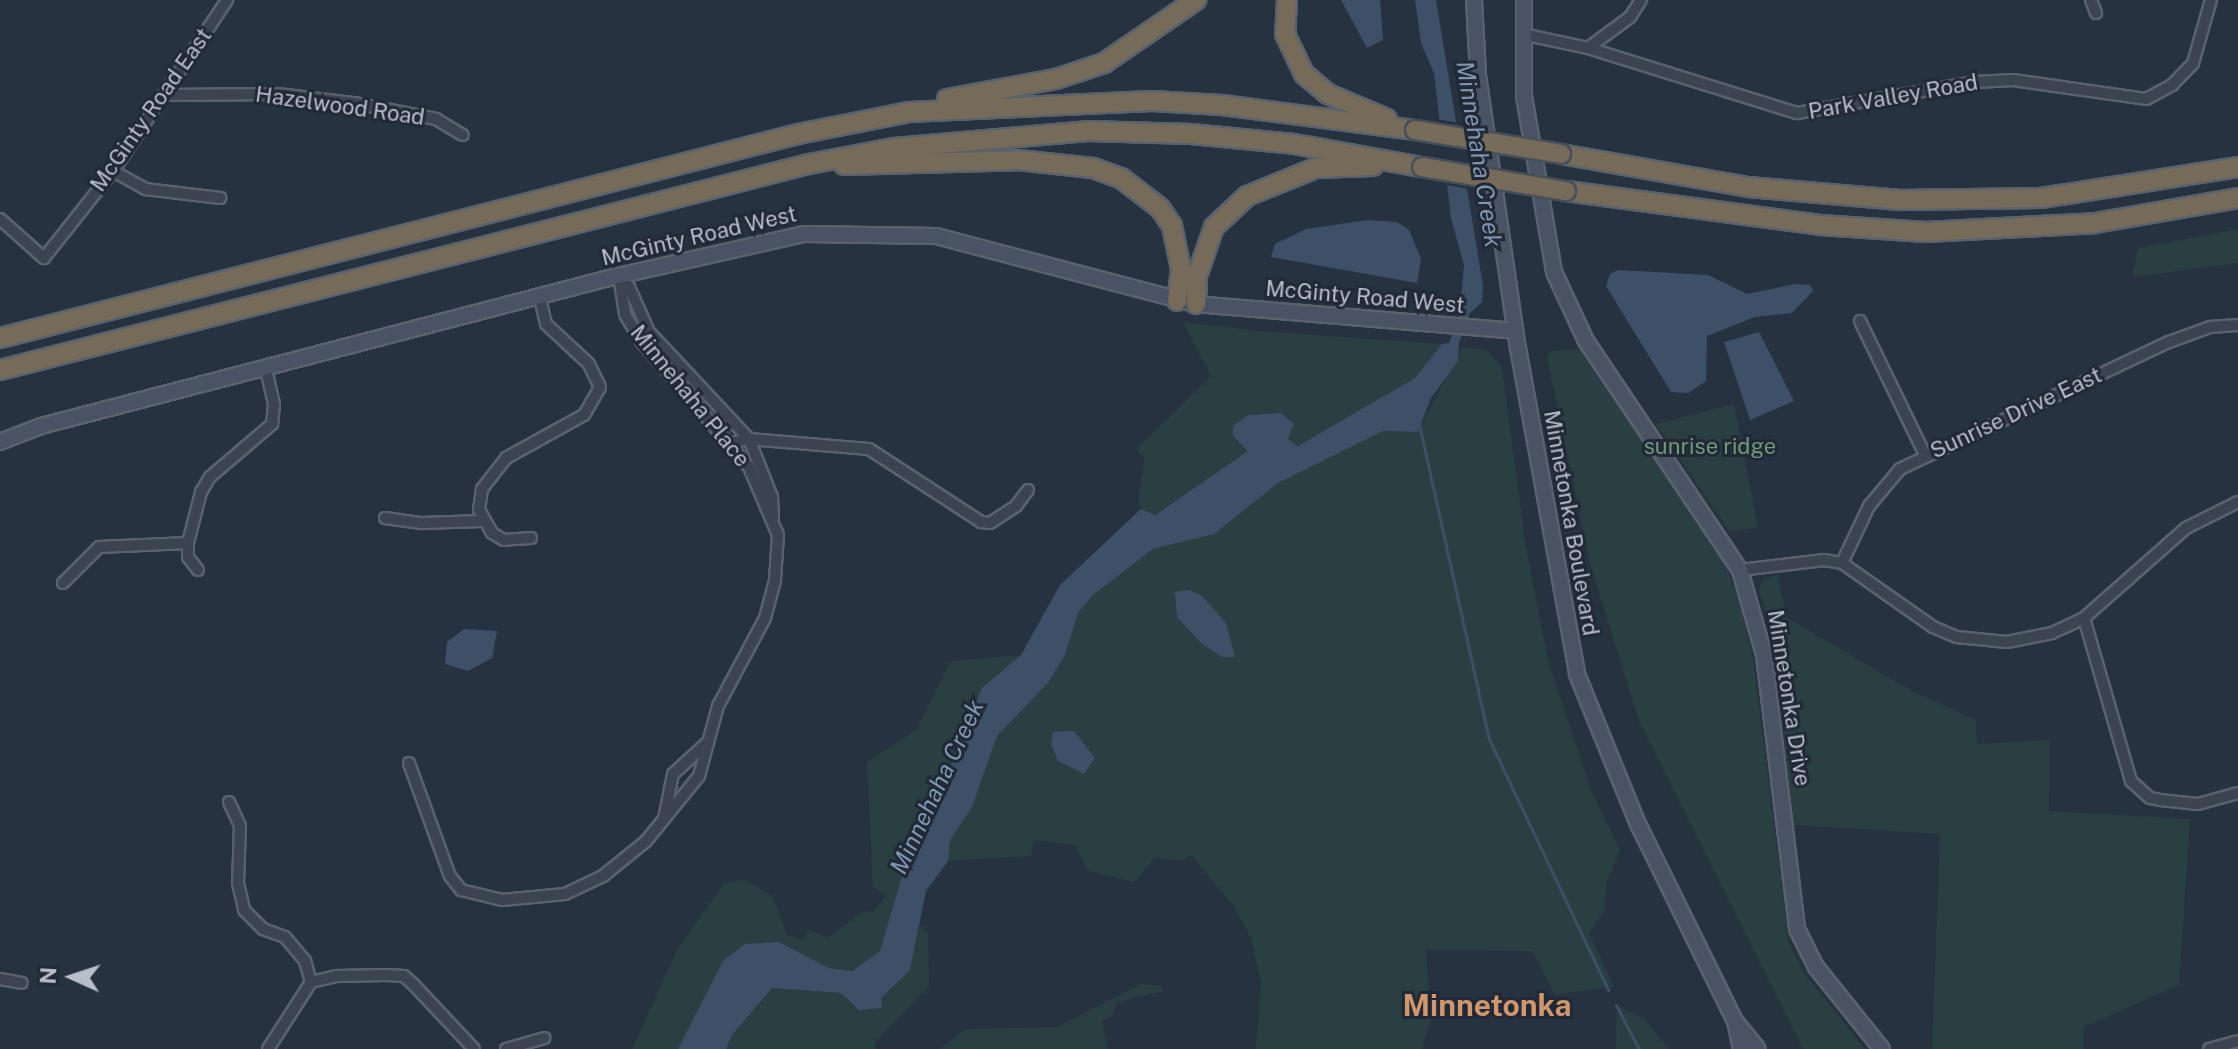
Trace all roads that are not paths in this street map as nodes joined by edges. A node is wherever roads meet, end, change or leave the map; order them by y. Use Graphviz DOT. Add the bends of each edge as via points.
graph roads {
  1 [pos="211,0"];
  2 [pos="1177,0"];
  3 [pos="1196,0"];
  4 [pos="1287,0"];
  5 [pos="1474,0"];
  6 [pos="1524,0"];
  7 [pos="1641,0"];
  8 [pos="2091,0"];
  9 [pos="2211,0"];
  10 [pos="224,4"];
  11 [pos="2096,13"];
  12 [pos="1522,34"];
  13 [pos="1588,48"];
  14 [pos="1075,73"];
  15 [pos="165,95"];
  16 [pos="909,112"];
  17 [pos="1415,130"];
  18 [pos="463,135"];
  19 [pos="809,164"];
  20 [pos="1422,167"];
  21 [pos="2238,167"];
  22 [pos="113,171"];
  23 [pos="220,198"];
  24 [pos="2238,198"];
  25 [pos="0,219"];
  26 [pos="619,277"];
  27 [pos="540,297"];
  28 [pos="1187,302"];
  29 [pos="1860,321"];
  30 [pos="2238,325"];
  31 [pos="1515,331"];
  32 [pos="0,338"];
  33 [pos="0,370"];
  34 [pos="266,370"];
  35 [pos="749,439"];
  36 [pos="0,442"];
  37 [pos="731,443"];
  38 [pos="1925,455"];
  39 [pos="1028,490"];
  40 [pos="2238,502"];
  41 [pos="385,518"];
  42 [pos="773,518"];
  43 [pos="482,521"];
  44 [pos="531,538"];
  45 [pos="188,543"];
  46 [pos="1842,563"];
  47 [pos="198,570"];
  48 [pos="1740,570"];
  49 [pos="63,583"];
  50 [pos="2084,618"];
  51 [pos="708,742"];
  52 [pos="409,763"];
  53 [pos="2238,793"];
  54 [pos="229,802"];
  55 [pos="664,821"];
  56 [pos="0,979"];
  57 [pos="311,982"];
  58 [pos="22,983"];
  59 [pos="1735,1021"];
  60 [pos="544,1038"];
  61 [pos="2238,1041"];
  62 [pos="268,1049"];
  63 [pos="474,1049"];
  64 [pos="506,1049"];
  65 [pos="1741,1049"];
  66 [pos="1758,1049"];
  67 [pos="1882,1049"];
  68 [pos="2209,1049"];
  1 -- 10 [label="street"];
  2 -- 14 [label="highway" via="1117,50"];
  3 -- 14 [label="highway" via="1123,53"];
  4 -- 17 [label="highway" via="1285,34 1304,74 1346,103"];
  5 -- 31 [label="main road, Minnetonka Boulevard" via="1478,75"];
  6 -- 12 [label="main road, Minnetonka Drive"];
  7 -- 13 [label="street" via="1630,17"];
  8 -- 11 [label="street"];
  9 -- 13 [label="street, Park Valley Road" via="2193,63 2172,85 2146,99 2013,80 1797,113"];
  10 -- 15 [label="street, McGinty Road East"];
  12 -- 13 [label="street, Park Valley Road"];
  12 -- 48 [label="main road, Minnetonka Drive" via="1533,172 1566,303"];
  14 -- 16 [label="highway" via="941,100"];
  15 -- 18 [label="street, Hazelwood Road" via="278,94 354,103 436,119"];
  15 -- 22 [label="street, McGinty Road East"];
  16 -- 17 [label="highway" via="1152,101"];
  16 -- 32 [label="highway" via="798,134"];
  17 -- 21 [label="highway, bridge" via="1748,187 1914,200 2041,198"];
  19 -- 20 [label="highway" via="894,148 1087,131 1294,144"];
  19 -- 28 [label="highway" via="1018,160 1093,168 1121,178 1160,208 1172,226"];
  19 -- 33 [label="highway"];
  20 -- 24 [label="highway, bridge" via="1791,222 1926,232 2095,223"];
  20 -- 28 [label="highway" via="1316,168 1247,196 1214,227"];
  22 -- 23 [label="street" via="145,189"];
  22 -- 25 [label="street, McGinty Road East" via="44,258"];
  26 -- 27 [label="main road, McGinty Road West"];
  26 -- 28 [label="main road, McGinty Road West" via="804,234 891,232 980,244"];
  26 -- 35 [label="street, Minnehaha Place" via="649,332"];
  26 -- 37 [label="street, Minnehaha Place" via="625,314 641,341"];
  27 -- 34 [label="main road, McGinty Road West"];
  27 -- 43 [label="street" via="546,324 589,364 600,387 591,408 575,422 506,458 487,478 478,499"];
  28 -- 31 [label="main road, McGinty Road West"];
  29 -- 38 [label="street"];
  30 -- 38 [label="street, Sunrise Drive East" via="2189,333"];
  31 -- 59 [label="main road, Minnetonka Boulevard" via="1577,674 1611,767"];
  34 -- 36 [label="main road, McGinty Road West" via="41,426"];
  34 -- 45 [label="street" via="274,404 272,424 210,477 194,508"];
  35 -- 37 [label="street"];
  35 -- 39 [label="street" via="877,452 981,522 1004,514"];
  35 -- 42 [label="street, Minnehaha Place" via="772,497"];
  37 -- 42 [label="street, Minnehaha Place"];
  38 -- 46 [label="street, Sunrise Drive East" via="1900,469 1878,492"];
  40 -- 50 [label="street" via="2186,528"];
  41 -- 43 [label="street"];
  42 -- 51 [label="street, Minnehaha Place" via="778,558 771,601 723,695"];
  43 -- 44 [label="street" via="504,540"];
  45 -- 47 [label="street" via="188,557"];
  45 -- 49 [label="street" via="99,547"];
  46 -- 48 [label="street" via="1824,560"];
  46 -- 50 [label="street" via="1916,619 1957,637 2007,642"];
  48 -- 67 [label="main road, Minnetonka Drive" via="1764,655 1797,929 1816,967"];
  50 -- 53 [label="street" via="2131,781 2160,800 2198,804"];
  51 -- 55 [label="street, Minnehaha Place" via="699,776"];
  51 -- 55 [label="street, Minnehaha Place" via="673,774"];
  52 -- 55 [label="street, Minnehaha Place" via="450,876 461,890 479,897 526,900 580,888 624,862"];
  54 -- 57 [label="street" via="241,839 238,883 244,910 263,929 285,937 305,961"];
  56 -- 58 [label="street"];
  57 -- 62 [label="street"];
  57 -- 63 [label="street" via="336,976 404,976"];
  59 -- 65 [label="main road, Minnetonka Boulevard"];
  59 -- 66 [label="main road, Minnetonka Boulevard"];
  60 -- 64 [label="street"];
  61 -- 68 [label="street"];
}
